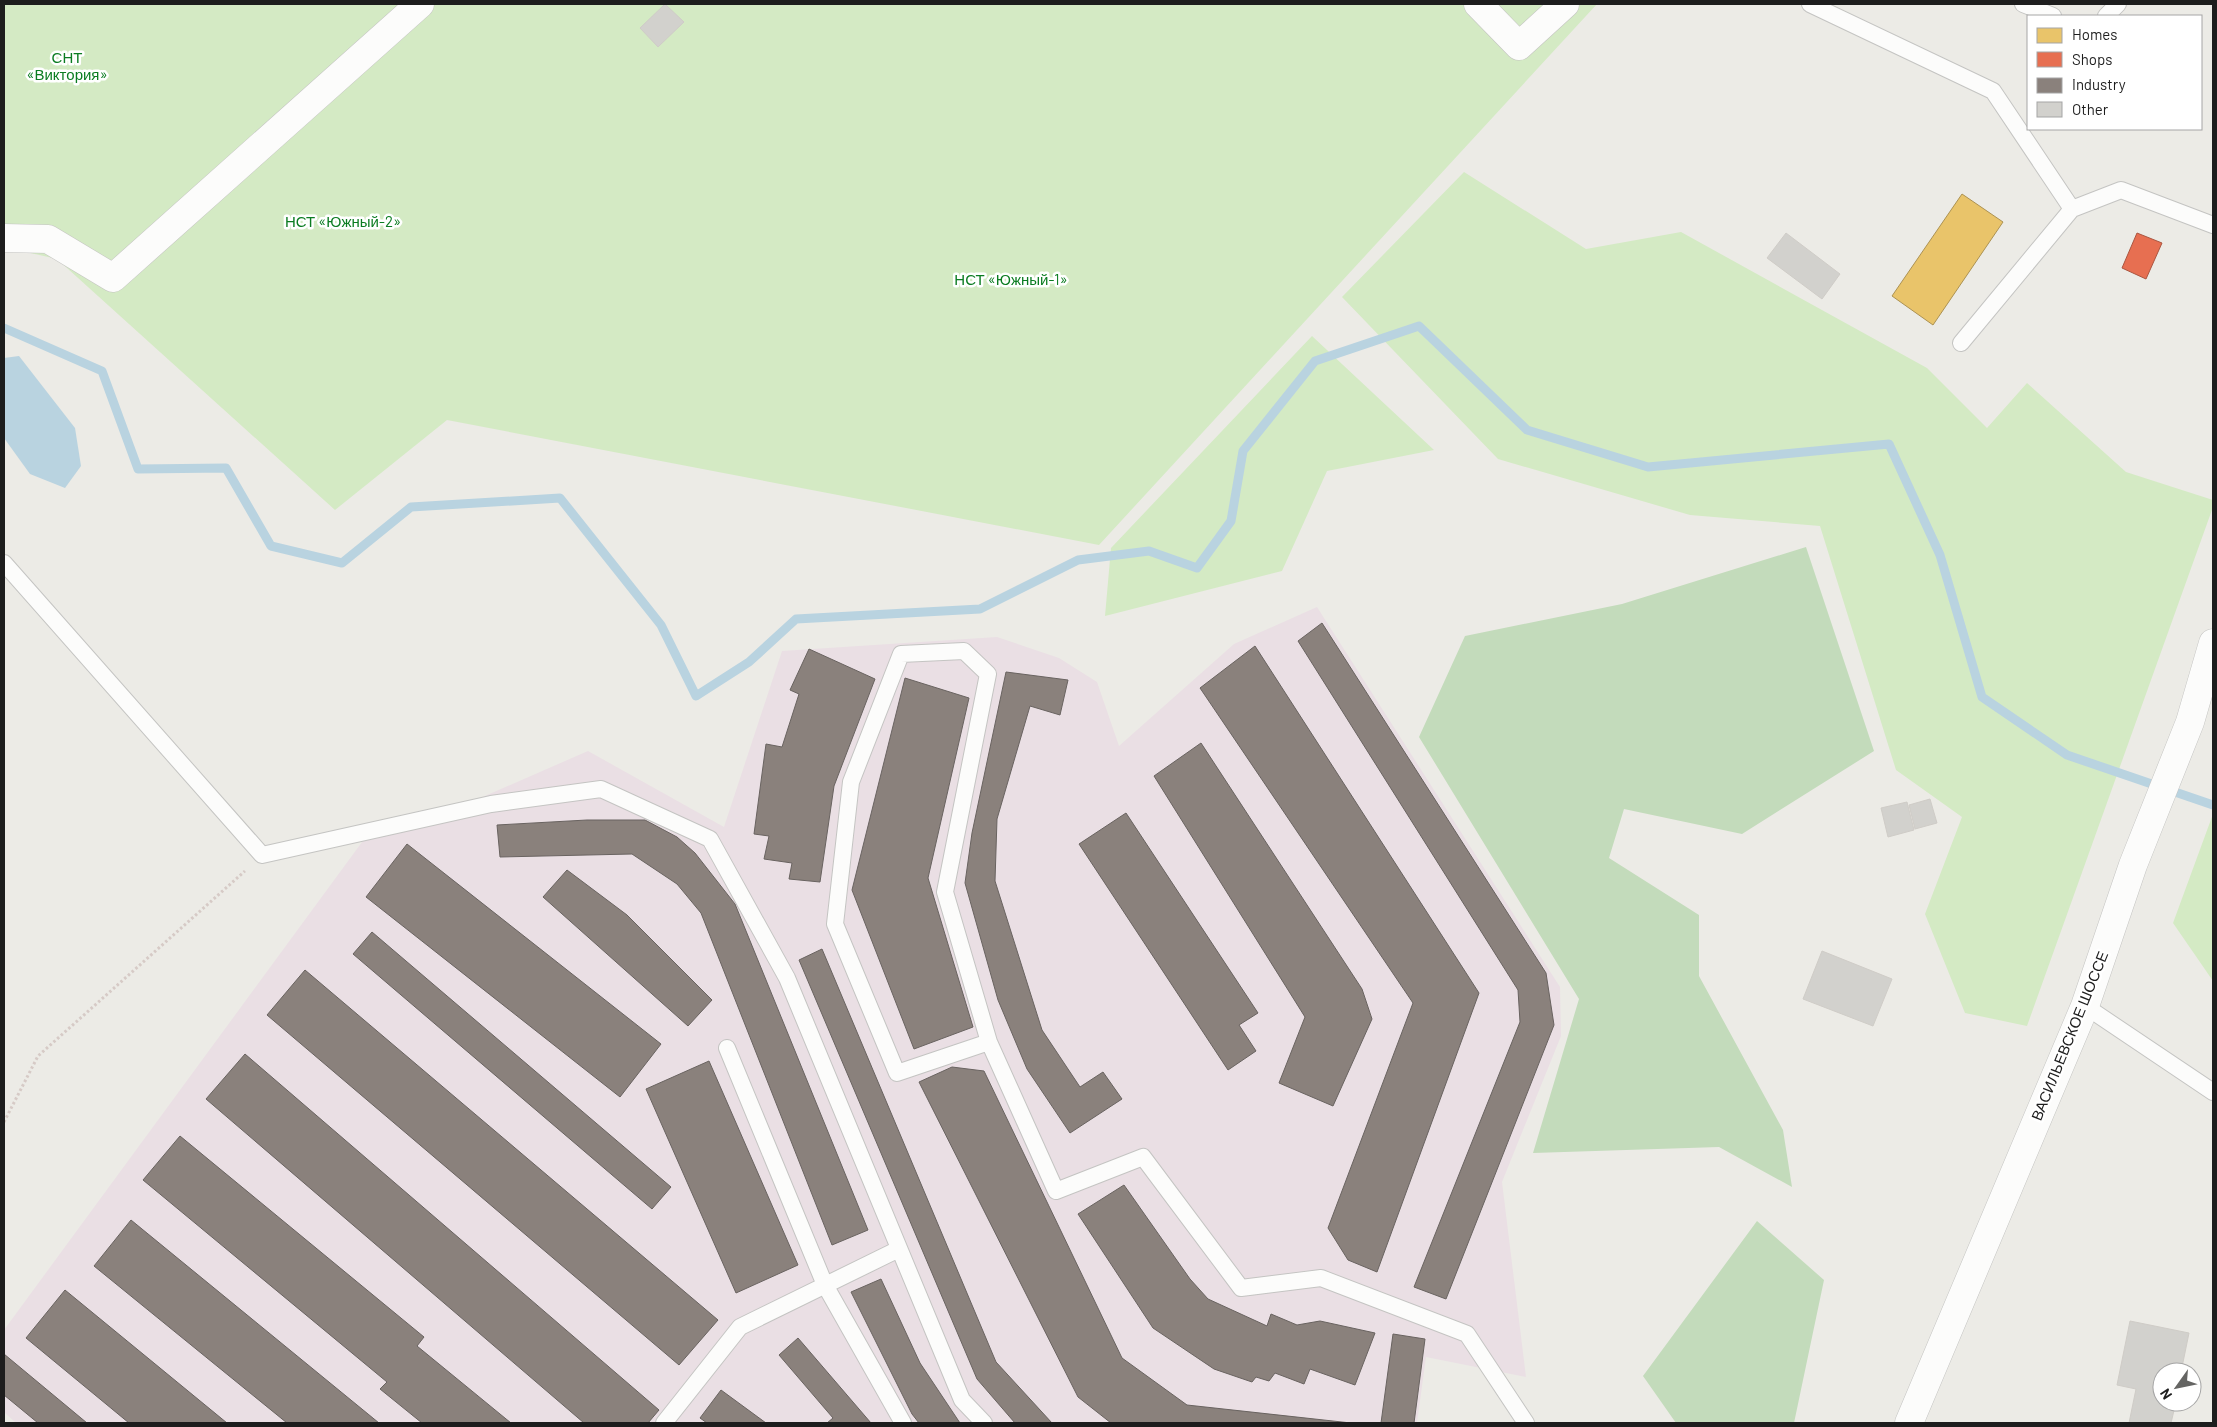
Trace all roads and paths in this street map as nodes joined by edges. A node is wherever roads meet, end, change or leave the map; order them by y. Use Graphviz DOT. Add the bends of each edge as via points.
graph roads {
  1 [pos="420,4"];
  2 [pos="1478,4"];
  3 [pos="1565,4"];
  4 [pos="1810,4"];
  5 [pos="2023,4"];
  6 [pos="2118,4"];
  7 [pos="2050,15"];
  8 [pos="2107,15"];
  9 [pos="2072,209"];
  10 [pos="2213,225"];
  11 [pos="4,238"];
  12 [pos="1961,343"];
  13 [pos="4,563"];
  14 [pos="2213,643"];
  15 [pos="262,855"];
  16 [pos="2085,1006"];
  17 [pos="989,1042"];
  18 [pos="727,1048"];
  19 [pos="2213,1092"];
  20 [pos="4,1122"];
  21 [pos="899,1249"];
  22 [pos="825,1285"];
  23 [pos="664,1423"];
  24 [pos="903,1423"];
  25 [pos="984,1423"];
  26 [pos="1526,1423"];
  27 [pos="1909,1423"];
  1 -- 11 [label="street" via="113,278 48,239"];
  2 -- 3 [label="street" via="1519,46"];
  4 -- 9 [label="lane" via="1992,91"];
  5 -- 7 [label="lane"];
  6 -- 8 [label="lane"];
  9 -- 10 [label="lane" via="2121,190"];
  9 -- 12 [label="lane"];
  13 -- 15 [label="lane"];
  14 -- 16 [label="street, ВАСИЛЬЕВСКОЕ ШОССЕ" via="2190,722 2133,865"];
  15 -- 20 [label="path" via="38,1056"];
  15 -- 21 [label="lane" via="491,804 601,789 710,839 787,978"];
  16 -- 19 [label="lane"];
  16 -- 27 [label="street, ВАСИЛЬЕВСКОЕ ШОССЕ"];
  17 -- 17 [label="lane" via="945,892 988,674 964,651 901,654 851,782 835,924 897,1073"];
  17 -- 26 [label="lane" via="1056,1191 1144,1157 1241,1288 1321,1278 1467,1334"];
  18 -- 22 [label="lane"];
  21 -- 22 [label="lane"];
  21 -- 25 [label="lane" via="962,1400"];
  22 -- 23 [label="lane" via="740,1327"];
  22 -- 24 [label="lane"];
}
